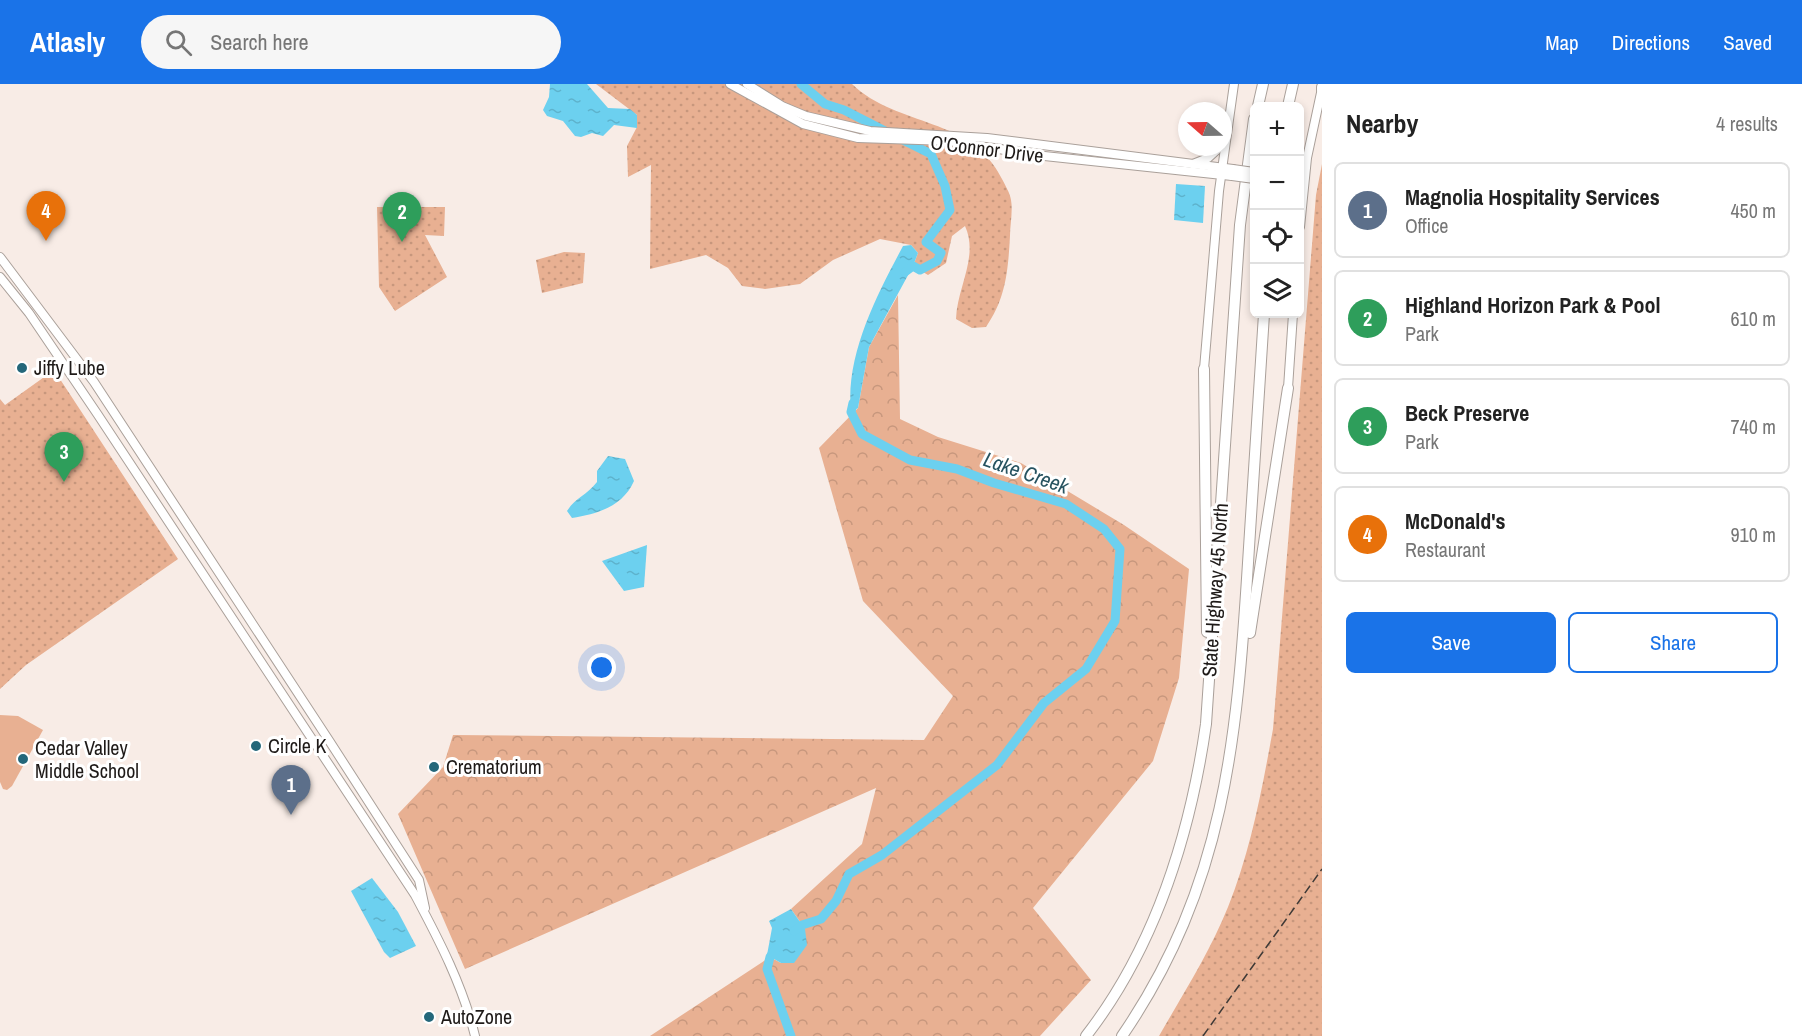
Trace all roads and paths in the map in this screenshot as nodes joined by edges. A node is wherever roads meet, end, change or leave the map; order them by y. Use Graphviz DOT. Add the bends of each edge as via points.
graph roads {
  1 [pos="730,84"];
  2 [pos="747,84"];
  3 [pos="1234,84"];
  4 [pos="1293,84"];
  5 [pos="1262,86"];
  6 [pos="1322,88"];
  7 [pos="1230,102"];
  8 [pos="1259,102"];
  9 [pos="1288,102"];
  10 [pos="1250,149"];
  11 [pos="1210,156"];
  12 [pos="1222,156"];
  13 [pos="1190,164"];
  14 [pos="1221,171"];
  15 [pos="1232,172"];
  16 [pos="1250,172"];
  17 [pos="1304,172"];
  18 [pos="1250,178"];
  19 [pos="0,257"];
  20 [pos="0,277"];
  21 [pos="1264,318"];
  22 [pos="1293,318"];
  23 [pos="58,356"];
  24 [pos="1204,369"];
  25 [pos="1287,388"];
  26 [pos="136,447"];
  27 [pos="126,457"];
  28 [pos="196,538"];
  29 [pos="1243,663"];
  30 [pos="1210,668"];
  31 [pos="428,920"];
  32 [pos="475,1036"];
  33 [pos="1086,1036"];
  34 [pos="1122,1036"];
  1 -- 14 [label="main road, O'Connor Drive" via="778,112 829,132"];
  2 -- 13 [label="main road, O'Connor Drive" via="782,106 830,123 870,131 942,134"];
  3 -- 7 [label="main road"];
  4 -- 9 [label="highway"];
  5 -- 8 [label="highway"];
  6 -- 17 [label="main road"];
  10 -- 30 [label="highway, State Highway 45 North" via="1240,225"];
  11 -- 13 [label="main road"];
  12 -- 14 [label="main road"];
  13 -- 14 [label="main road, O'Connor Drive"];
  14 -- 15 [label="main road, O'Connor Drive"];
  14 -- 24 [label="main road"];
  15 -- 16 [label="main road, O'Connor Drive, bridge"];
  15 -- 18 [label="main road, O'Connor Drive, bridge"];
  19 -- 26 [label="main road" via="62,336"];
  20 -- 23 [label="main road"];
  21 -- 29 [label="highway, State Highway 45 North"];
  22 -- 25 [label="main road"];
  23 -- 26 [label="main road" via="74,370 125,447"];
  23 -- 27 [label="main road"];
  24 -- 30 [label="highway"];
  25 -- 29 [label="highway"];
  26 -- 28 [label="main road"];
  27 -- 28 [label="main road" via="135,460 179,528"];
  27 -- 31 [label="main road"];
  28 -- 31 [label="main road" via="419,880"];
  29 -- 34 [label="highway, State Highway 45 North" via="1225,793 1202,878 1167,959"];
  30 -- 33 [label="highway, State Highway 45 North" via="1201,760 1174,866 1142,944"];
  31 -- 32 [label="main road" via="469,1010"];
}
